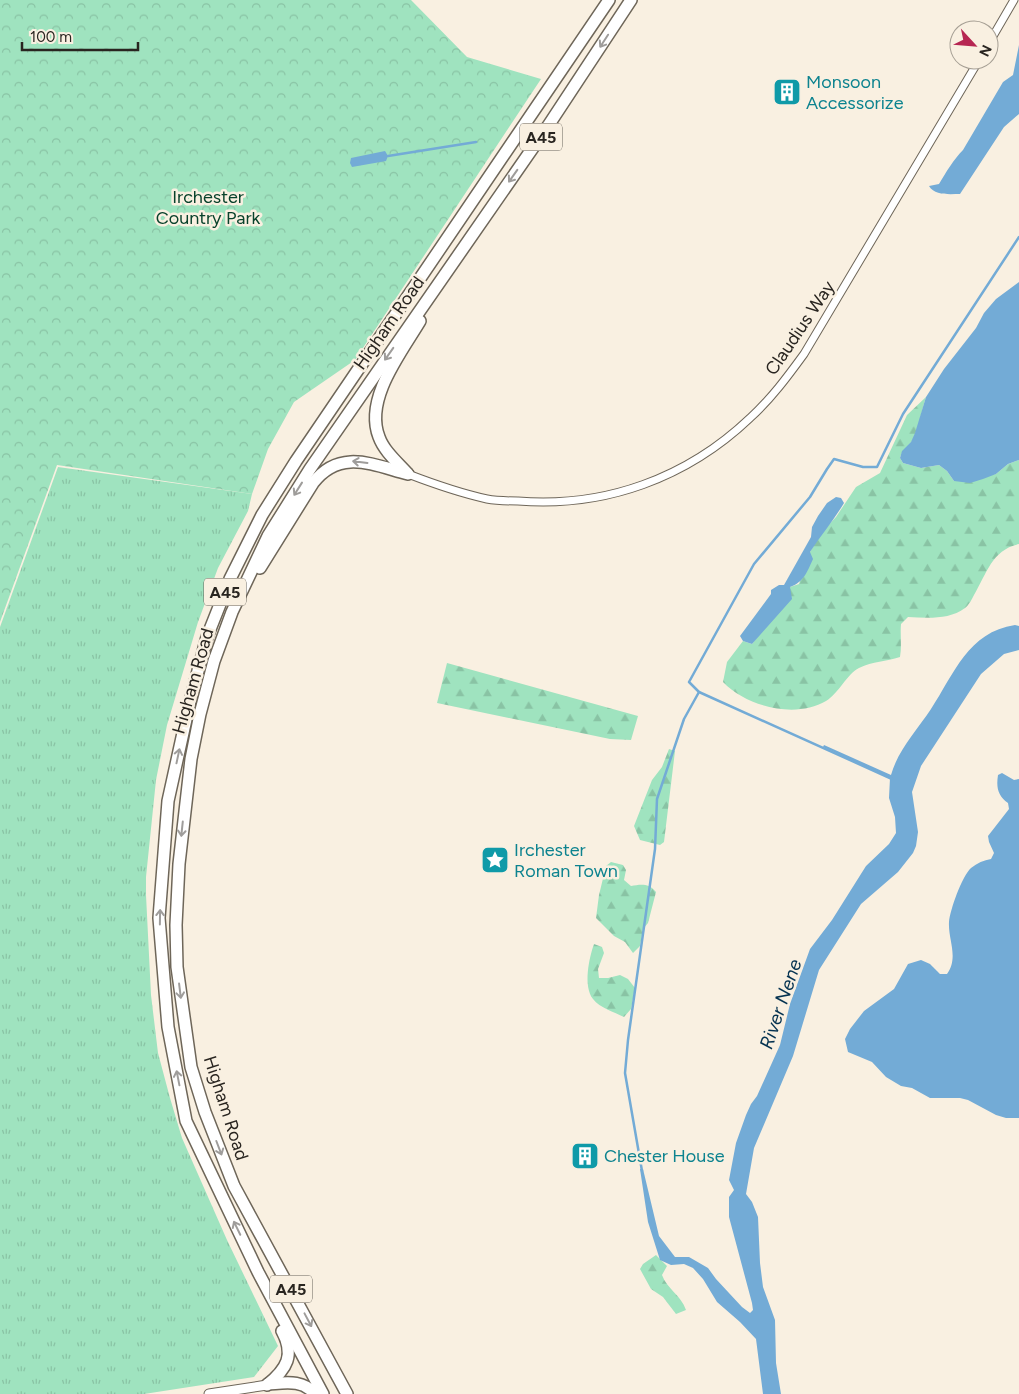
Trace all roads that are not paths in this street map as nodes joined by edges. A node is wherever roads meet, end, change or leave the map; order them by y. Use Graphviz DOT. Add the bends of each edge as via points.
graph roads {
  1 [pos="609,0"];
  2 [pos="631,0"];
  3 [pos="1014,0"];
  4 [pos="999,26"];
  5 [pos="973,70"];
  6 [pos="446,271"];
  7 [pos="408,474"];
  8 [pos="232,612"];
  9 [pos="258,1272"];
  10 [pos="267,1384"];
  11 [pos="209,1394"];
  12 [pos="314,1394"];
  13 [pos="323,1394"];
  14 [pos="347,1394"];
  9 -- 1 [label="highway, Higham Road / A45, one-way" via="186,1121 168,1026 159,918 168,801 207,637 230,578 262,516 296,461"];
  2 -- 6 [label="highway, Higham Road / A45, one-way"];
  3 -- 4 [label="street"];
  5 -- 7 [label="street, Claudius Way" via="804,354 751,418 717,446 675,472 632,489 594,499 542,503 489,499"];
  6 -- 7 [label="highway" via="377,396 375,419 379,437 388,453"];
  6 -- 8 [label="highway, Higham Road / A45, one-way" via="310,469 268,536"];
  7 -- 8 [label="highway, one-way" via="358,461 338,464 320,474"];
  8 -- 14 [label="highway, Higham Road / A45, one-way" via="214,661 200,714 178,864 177,967 191,1067 234,1186"];
  9 -- 10 [label="highway" via="288,1349 284,1370"];
  9 -- 13 [label="highway, Higham Road / A45"];
  10 -- 11 [label="street"];
  10 -- 12 [label="highway" via="292,1382 306,1386"];
}
